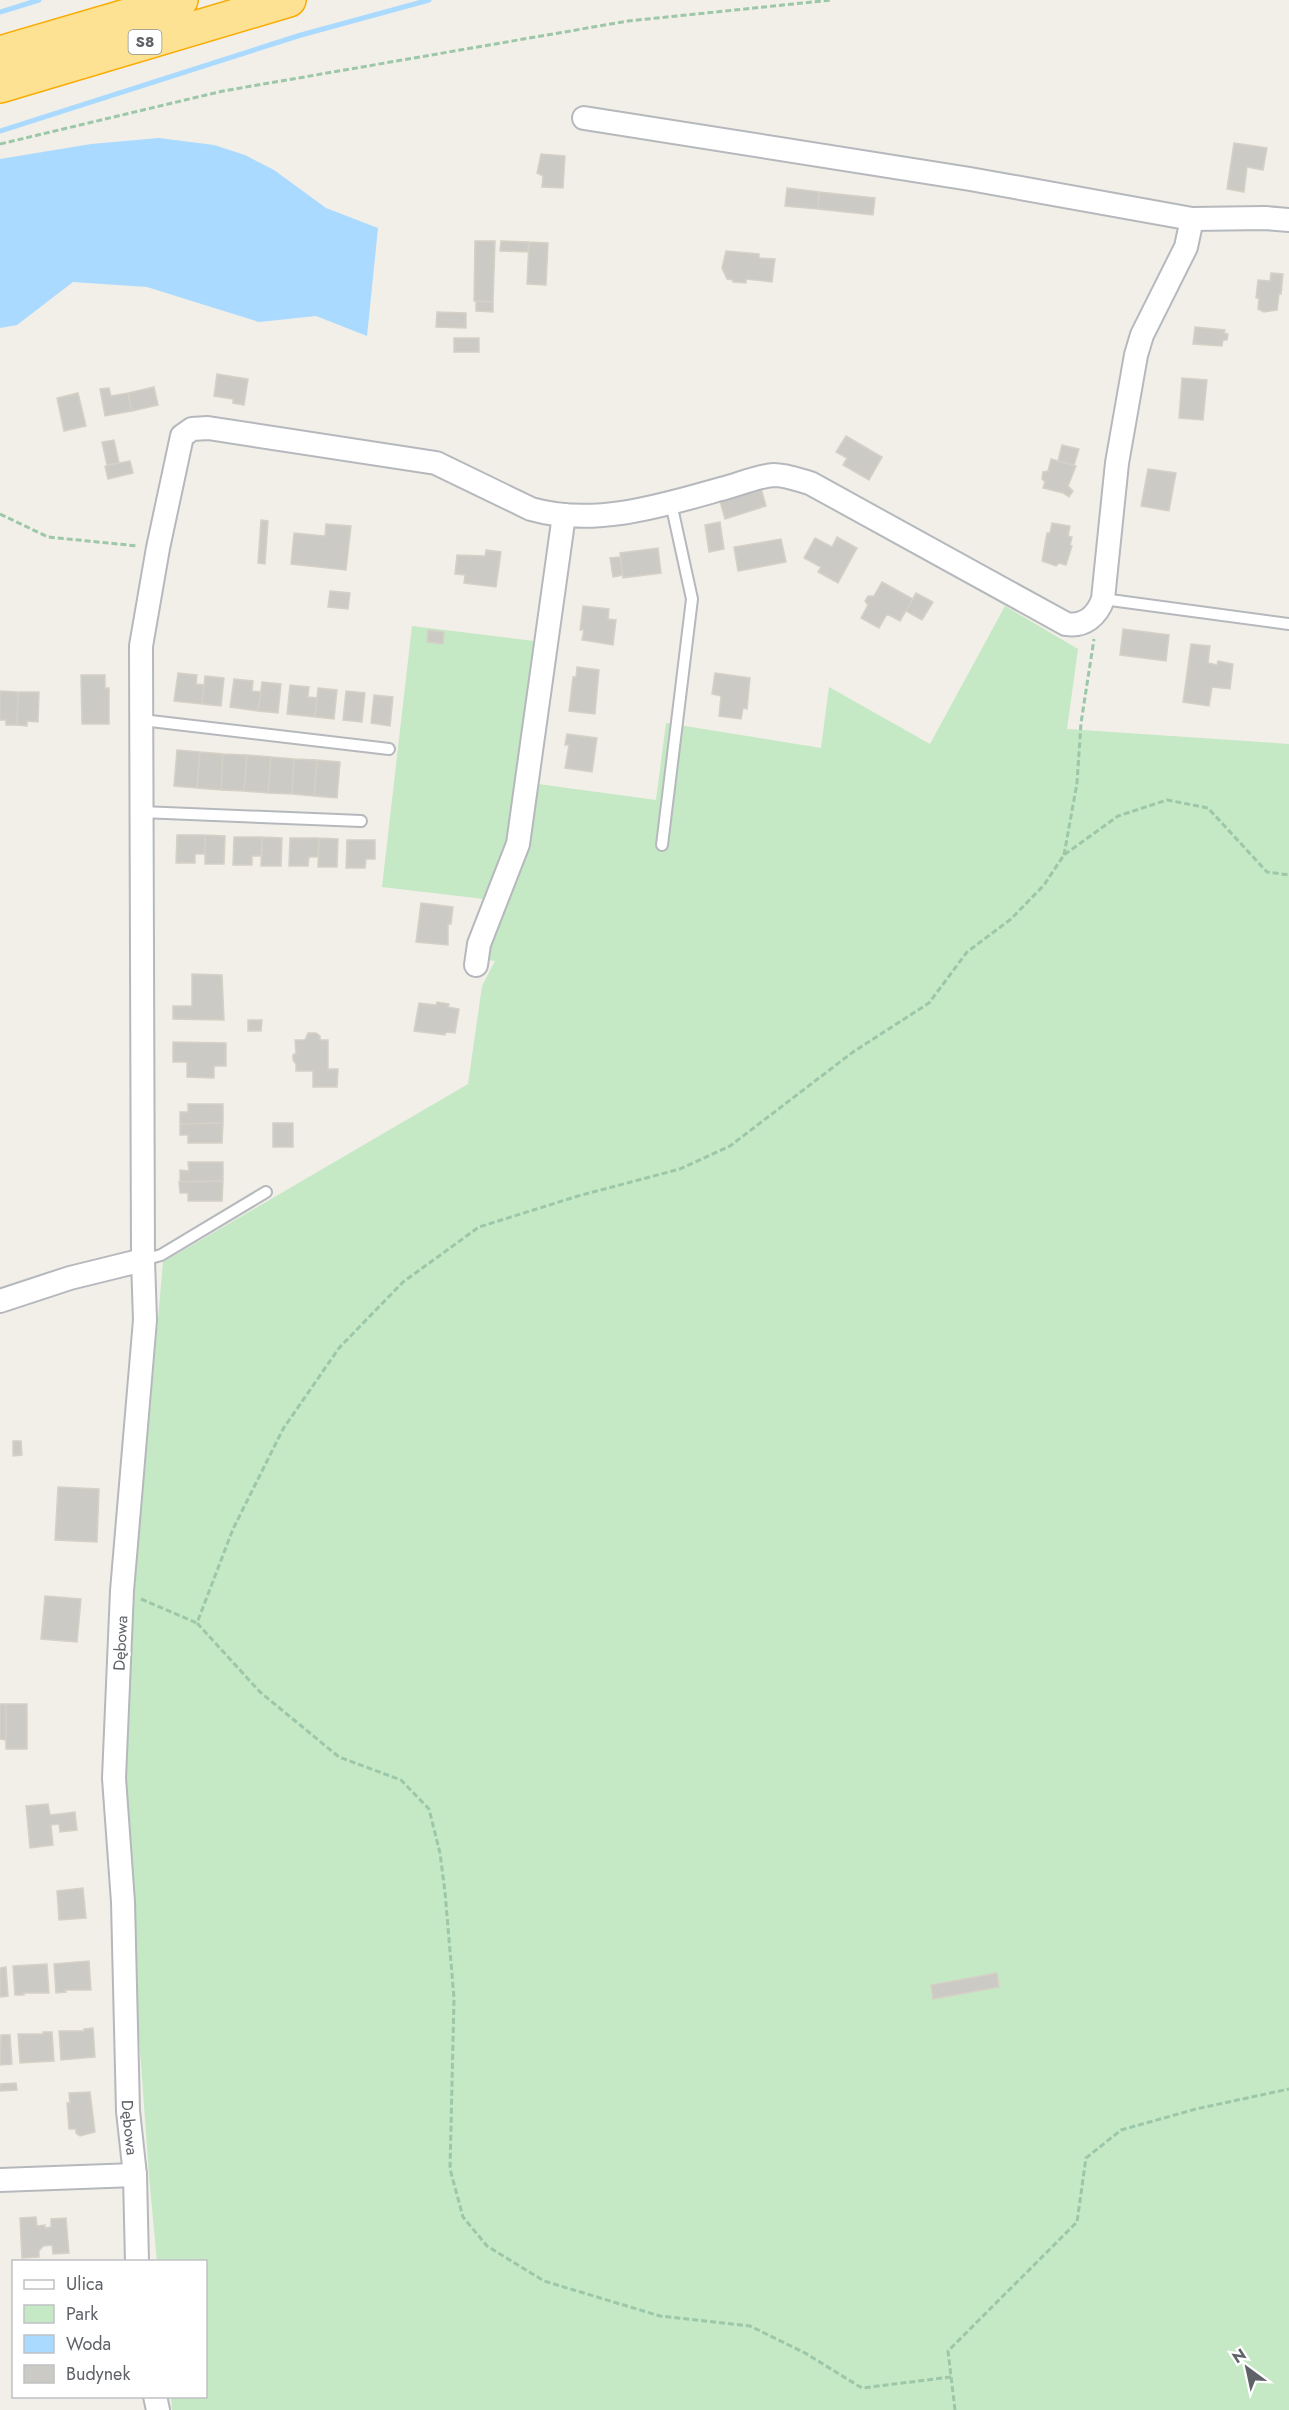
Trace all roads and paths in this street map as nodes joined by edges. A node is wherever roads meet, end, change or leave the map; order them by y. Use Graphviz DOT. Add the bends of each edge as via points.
graph roads {
  1 [pos="181,0"];
  2 [pos="289,0"];
  3 [pos="832,0"];
  4 [pos="0,53"];
  5 [pos="0,86"];
  6 [pos="584,118"];
  7 [pos="0,144"];
  8 [pos="1192,219"];
  9 [pos="1289,220"];
  10 [pos="671,503"];
  11 [pos="0,514"];
  12 [pos="564,515"];
  13 [pos="158,548"];
  14 [pos="1098,608"];
  15 [pos="1289,624"];
  16 [pos="142,720"];
  17 [pos="389,749"];
  18 [pos="141,812"];
  19 [pos="361,821"];
  20 [pos="662,845"];
  21 [pos="1064,855"];
  22 [pos="1289,875"];
  23 [pos="476,965"];
  24 [pos="266,1192"];
  25 [pos="143,1260"];
  26 [pos="0,1301"];
  27 [pos="122,1591"];
  28 [pos="197,1623"];
  29 [pos="1289,2089"];
  30 [pos="135,2175"];
  31 [pos="0,2180"];
  32 [pos="137,2260"];
  33 [pos="951,2376"];
  34 [pos="955,2410"];
  1 -- 4 [label="highway, S8"];
  2 -- 5 [label="highway, S8"];
  3 -- 7 [label="path" via="628,21 223,91"];
  6 -- 8 [label="street" via="970,179"];
  8 -- 9 [label="street"];
  8 -- 14 [label="street" via="1186,247 1136,355"];
  10 -- 12 [label="street" via="614,514"];
  10 -- 14 [label="street" via="772,475 810,483 1066,624 1084,623"];
  10 -- 20 [label="lane" via="692,599"];
  11 -- 13 [label="path" via="48,537"];
  12 -- 13 [label="street, Dębowa" via="531,509 436,463 199,428 182,436"];
  12 -- 23 [label="street" via="518,844 479,944"];
  13 -- 16 [label="street, Dębowa" via="141,646"];
  14 -- 15 [label="lane"];
  14 -- 21 [label="path" via="1081,723 1077,783"];
  16 -- 17 [label="lane"];
  16 -- 18 [label="street, Dębowa"];
  18 -- 19 [label="lane"];
  18 -- 25 [label="street, Dębowa"];
  21 -- 22 [label="path" via="1118,816 1167,800 1208,808 1267,872"];
  21 -- 28 [label="path" via="1044,885 1011,919 967,952 929,1002 853,1052 730,1146 680,1169 479,1227 403,1282 339,1348 283,1429 232,1529"];
  24 -- 25 [label="lane" via="161,1255"];
  25 -- 26 [label="street"];
  25 -- 27 [label="street, Dębowa" via="145,1320"];
  27 -- 28 [label="path"];
  27 -- 30 [label="street, Dębowa" via="114,1778 123,1902 128,2111"];
  28 -- 33 [label="path" via="260,1692 339,1757 400,1780 429,1809 442,1863 454,1998 450,2169 463,2217 487,2246 544,2281 660,2316 750,2326 862,2388"];
  29 -- 33 [label="path" via="1121,2130 1086,2158 1077,2222 948,2351"];
  30 -- 31 [label="street, Dębowa"];
  30 -- 32 [label="street, Dębowa"];
  33 -- 34 [label="path"];
}
